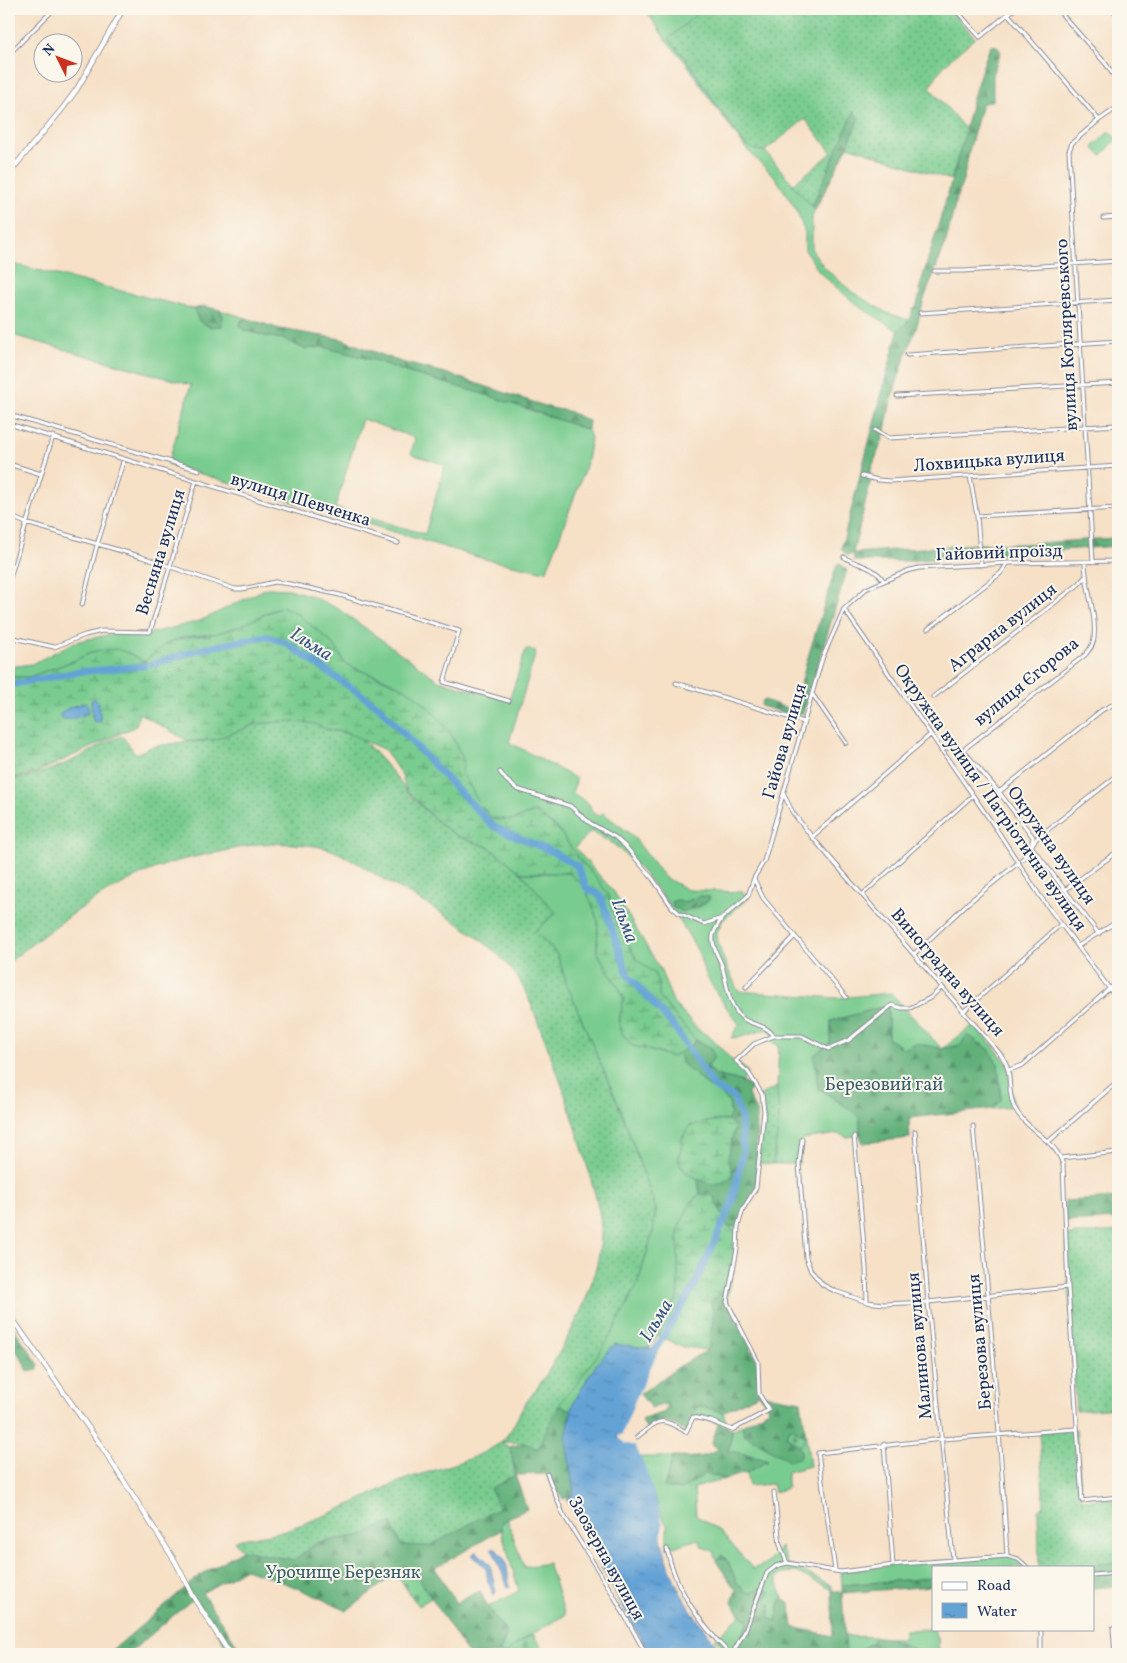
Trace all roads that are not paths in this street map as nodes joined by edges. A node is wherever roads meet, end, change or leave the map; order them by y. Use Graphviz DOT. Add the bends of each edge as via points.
graph roads {
  1 [pos="54,9"];
  2 [pos="123,9"];
  3 [pos="955,9"];
  4 [pos="1014,9"];
  5 [pos="1056,9"];
  6 [pos="1112,9"];
  7 [pos="1008,14"];
  8 [pos="1118,15"];
  9 [pos="9,54"];
  10 [pos="1118,82"];
  11 [pos="1118,107"];
  12 [pos="1099,120"];
  13 [pos="9,173"];
  14 [pos="1103,218"];
  15 [pos="1118,218"];
  16 [pos="1118,261"];
  17 [pos="1076,265"];
  18 [pos="934,271"];
  19 [pos="1118,300"];
  20 [pos="1078,302"];
  21 [pos="920,312"];
  22 [pos="1118,341"];
  23 [pos="1081,343"];
  24 [pos="907,355"];
  25 [pos="1118,383"];
  26 [pos="1083,385"];
  27 [pos="896,396"];
  28 [pos="9,415"];
  29 [pos="9,424"];
  30 [pos="1118,425"];
  31 [pos="1085,427"];
  32 [pos="875,430"];
  33 [pos="52,436"];
  34 [pos="124,459"];
  35 [pos="10,465"];
  36 [pos="1118,466"];
  37 [pos="1087,468"];
  38 [pos="199,470"];
  39 [pos="9,471"];
  40 [pos="41,474"];
  41 [pos="862,476"];
  42 [pos="970,476"];
  43 [pos="196,481"];
  44 [pos="1118,508"];
  45 [pos="1089,510"];
  46 [pos="9,516"];
  47 [pos="977,516"];
  48 [pos="26,524"];
  49 [pos="398,543"];
  50 [pos="97,545"];
  51 [pos="844,558"];
  52 [pos="1085,562"];
  53 [pos="1093,562"];
  54 [pos="1118,562"];
  55 [pos="1008,563"];
  56 [pos="981,565"];
  57 [pos="169,567"];
  58 [pos="1085,576"];
  59 [pos="883,580"];
  60 [pos="9,581"];
  61 [pos="82,605"];
  62 [pos="844,609"];
  63 [pos="928,629"];
  64 [pos="9,637"];
  65 [pos="676,684"];
  66 [pos="812,695"];
  67 [pos="933,698"];
  68 [pos="510,701"];
  69 [pos="1118,702"];
  70 [pos="804,722"];
  71 [pos="930,735"];
  72 [pos="846,743"];
  73 [pos="962,750"];
  74 [pos="941,751"];
  75 [pos="500,772"];
  76 [pos="1118,774"];
  77 [pos="999,792"];
  78 [pos="784,794"];
  79 [pos="972,795"];
  80 [pos="812,837"];
  81 [pos="1031,846"];
  82 [pos="1118,851"];
  83 [pos="1019,862"];
  84 [pos="754,878"];
  85 [pos="1065,890"];
  86 [pos="863,894"];
  87 [pos="722,918"];
  88 [pos="1118,921"];
  89 [pos="1061,924"];
  90 [pos="1098,934"];
  91 [pos="795,936"];
  92 [pos="1078,946"];
  93 [pos="914,954"];
  94 [pos="1118,984"];
  95 [pos="746,987"];
  96 [pos="942,987"];
  97 [pos="1110,988"];
  98 [pos="846,997"];
  99 [pos="1118,1000"];
  100 [pos="964,1012"];
  101 [pos="774,1036"];
  102 [pos="1009,1070"];
  103 [pos="1118,1081"];
  104 [pos="973,1126"];
  105 [pos="915,1131"];
  106 [pos="854,1136"];
  107 [pos="802,1139"];
  108 [pos="1048,1142"];
  109 [pos="1118,1152"];
  110 [pos="1061,1158"];
  111 [pos="1068,1287"];
  112 [pos="989,1296"];
  113 [pos="867,1302"];
  114 [pos="928,1302"];
  115 [pos="9,1314"];
  116 [pos="1076,1429"];
  117 [pos="1000,1436"];
  118 [pos="637,1437"];
  119 [pos="942,1439"];
  120 [pos="884,1444"];
  121 [pos="546,1474"];
  122 [pos="774,1492"];
  123 [pos="1118,1497"];
  124 [pos="668,1549"];
  125 [pos="1007,1556"];
  126 [pos="953,1559"];
  127 [pos="787,1563"];
  128 [pos="893,1564"];
  129 [pos="1026,1566"];
  130 [pos="835,1570"];
  131 [pos="1118,1573"];
  132 [pos="1094,1574"];
  133 [pos="1118,1627"];
  134 [pos="1041,1630"];
  135 [pos="230,1654"];
  136 [pos="646,1654"];
  137 [pos="731,1654"];
  138 [pos="1042,1654"];
  139 [pos="1115,1654"];
  1 -- 9 [label="street"];
  2 -- 13 [label="street" via="77,89"];
  3 -- 7 [label="street" via="980,37"];
  4 -- 7 [label="street"];
  5 -- 10 [label="street" via="1106,64"];
  6 -- 8 [label="street"];
  7 -- 12 [label="street"];
  11 -- 12 [label="street, вулиця Котляревського"];
  12 -- 17 [label="street, вулиця Котляревського" via="1072,143 1069,151"];
  14 -- 15 [label="street"];
  16 -- 17 [label="street"];
  17 -- 18 [label="street"];
  17 -- 20 [label="street, вулиця Котляревського"];
  19 -- 20 [label="street"];
  20 -- 21 [label="street"];
  20 -- 23 [label="street, вулиця Котляревського"];
  22 -- 23 [label="street"];
  23 -- 24 [label="street"];
  23 -- 26 [label="street, вулиця Котляревського"];
  25 -- 26 [label="street"];
  26 -- 27 [label="street"];
  26 -- 31 [label="street, вулиця Котляревського"];
  28 -- 38 [label="street"];
  29 -- 33 [label="street, Весняна вулиця"];
  30 -- 31 [label="street"];
  31 -- 32 [label="street" via="889,438"];
  31 -- 37 [label="street, вулиця Котляревського"];
  33 -- 34 [label="street, Весняна вулиця"];
  33 -- 40 [label="street"];
  34 -- 43 [label="street, Весняна вулиця"];
  34 -- 50 [label="street"];
  35 -- 39 [label="street"];
  35 -- 40 [label="street"];
  36 -- 37 [label="street, Лохвицька вулиця"];
  37 -- 42 [label="street, Лохвицька вулиця"];
  37 -- 45 [label="street, вулиця Котляревського"];
  40 -- 48 [label="street"];
  41 -- 42 [label="street, Лохвицька вулиця" via="890,481"];
  42 -- 47 [label="street"];
  43 -- 49 [label="street, вулиця Шевченка"];
  43 -- 57 [label="street, Весняна вулиця"];
  44 -- 45 [label="street"];
  45 -- 47 [label="street"];
  45 -- 53 [label="street, вулиця Котляревського"];
  46 -- 48 [label="street"];
  47 -- 56 [label="street"];
  48 -- 50 [label="street"];
  48 -- 60 [label="street"];
  50 -- 57 [label="street"];
  50 -- 61 [label="street"];
  51 -- 59 [label="street" via="877,572"];
  52 -- 53 [label="street, Гайовий проїзд"];
  52 -- 55 [label="street, Гайовий проїзд"];
  52 -- 58 [label="street"];
  53 -- 54 [label="street, Гайовий проїзд"];
  55 -- 56 [label="street, Гайовий проїзд"];
  55 -- 63 [label="street" via="1001,573"];
  56 -- 59 [label="street, Гайовий проїзд" via="919,568"];
  57 -- 64 [label="street, Весняна вулиця" via="150,632 102,631 54,647"];
  57 -- 68 [label="street" via="235,589 275,582 340,595 459,632 444,682"];
  58 -- 67 [label="street, Аграрна вулиця"];
  58 -- 73 [label="street, вулиця Єгорова" via="1091,602 1094,639 1091,648 1085,656"];
  59 -- 62 [label="street, Гайова вулиця" via="866,589"];
  62 -- 66 [label="street, Гайова вулиця" via="827,645"];
  62 -- 71 [label="street, Окружна вулиця / Патріотична вулиця"];
  65 -- 70 [label="street"];
  66 -- 70 [label="street, Гайова вулиця"];
  66 -- 72 [label="street"];
  69 -- 77 [label="street" via="1102,710"];
  70 -- 78 [label="street, Гайова вулиця"];
  71 -- 74 [label="street, Окружна вулиця / Патріотична вулиця"];
  71 -- 80 [label="street"];
  73 -- 74 [label="street" via="946,748"];
  73 -- 77 [label="street, Окружна вулиця"];
  74 -- 79 [label="street, Окружна вулиця / Патріотична вулиця"];
  75 -- 87 [label="street" via="516,789 570,806 590,823 615,837 679,913 700,924"];
  76 -- 81 [label="street"];
  77 -- 81 [label="street, Окружна вулиця" via="1033,837"];
  78 -- 80 [label="street, Виноградна вулиця"];
  78 -- 84 [label="street, Гайова вулиця" via="764,861"];
  79 -- 83 [label="street, Окружна вулиця / Патріотична вулиця"];
  79 -- 86 [label="street"];
  80 -- 86 [label="street, Виноградна вулиця"];
  81 -- 83 [label="street" via="1029,854"];
  81 -- 85 [label="street, Окружна вулиця"];
  82 -- 85 [label="street"];
  83 -- 89 [label="street, Окружна вулиця / Патріотична вулиця"];
  83 -- 93 [label="street" via="968,903"];
  84 -- 87 [label="street, Гайова вулиця" via="748,896"];
  84 -- 91 [label="street" via="763,898"];
  85 -- 90 [label="street, Окружна вулиця"];
  86 -- 93 [label="street, Виноградна вулиця"];
  87 -- 101 [label="street" via="713,936 733,1005 746,1021 768,1029"];
  88 -- 90 [label="street"];
  89 -- 92 [label="street, Окружна вулиця / Патріотична вулиця"];
  89 -- 100 [label="street"];
  90 -- 92 [label="street"];
  91 -- 95 [label="street"];
  91 -- 98 [label="street"];
  92 -- 97 [label="street, Окружна вулиця / Патріотична вулиця"];
  93 -- 96 [label="street, Виноградна вулиця"];
  94 -- 97 [label="street"];
  96 -- 100 [label="street, Виноградна вулиця"];
  96 -- 101 [label="street" via="930,998 910,1008 892,1005 848,1040 828,1049 802,1036"];
  97 -- 99 [label="street, Окружна вулиця / Патріотична вулиця"];
  97 -- 102 [label="street" via="1023,1064"];
  100 -- 102 [label="street, Виноградна вулиця" via="1001,1055"];
  101 -- 118 [label="street" via="754,1044 736,1061 748,1072 762,1094 764,1112 756,1188 738,1226 727,1302 758,1362 759,1394 769,1410 732,1430 693,1417 686,1432 667,1421 658,1421"];
  102 -- 108 [label="street, Виноградна вулиця" via="1014,1106 1023,1120"];
  103 -- 108 [label="street"];
  104 -- 112 [label="street, Березова вулиця"];
  105 -- 114 [label="street, Малинова вулиця"];
  106 -- 113 [label="street"];
  107 -- 113 [label="street" via="799,1164 806,1258 811,1271 823,1285"];
  108 -- 110 [label="street, Виноградна вулиця"];
  109 -- 110 [label="street"];
  110 -- 111 [label="street"];
  111 -- 112 [label="street"];
  111 -- 123 [label="street" via="1082,1501"];
  112 -- 114 [label="street"];
  112 -- 117 [label="street, Березова вулиця"];
  113 -- 114 [label="street"];
  114 -- 119 [label="street, Малинова вулиця"];
  115 -- 135 [label="street" via="102,1447"];
  116 -- 117 [label="street"];
  117 -- 119 [label="street"];
  117 -- 125 [label="street, Березова вулиця"];
  119 -- 120 [label="street"];
  119 -- 126 [label="street, Малинова вулиця"];
  120 -- 128 [label="street"];
  120 -- 130 [label="street" via="818,1453"];
  121 -- 136 [label="street, Заозерна вулиця" via="564,1514"];
  122 -- 127 [label="street" via="780,1545"];
  124 -- 137 [label="street" via="675,1572 697,1615"];
  125 -- 126 [label="street"];
  125 -- 129 [label="street"];
  126 -- 128 [label="street"];
  127 -- 130 [label="street"];
  127 -- 137 [label="street" via="767,1573 745,1631"];
  128 -- 130 [label="street" via="841,1572"];
  131 -- 132 [label="street"];
  133 -- 139 [label="street" via="1113,1628"];
  134 -- 138 [label="street"];
}
